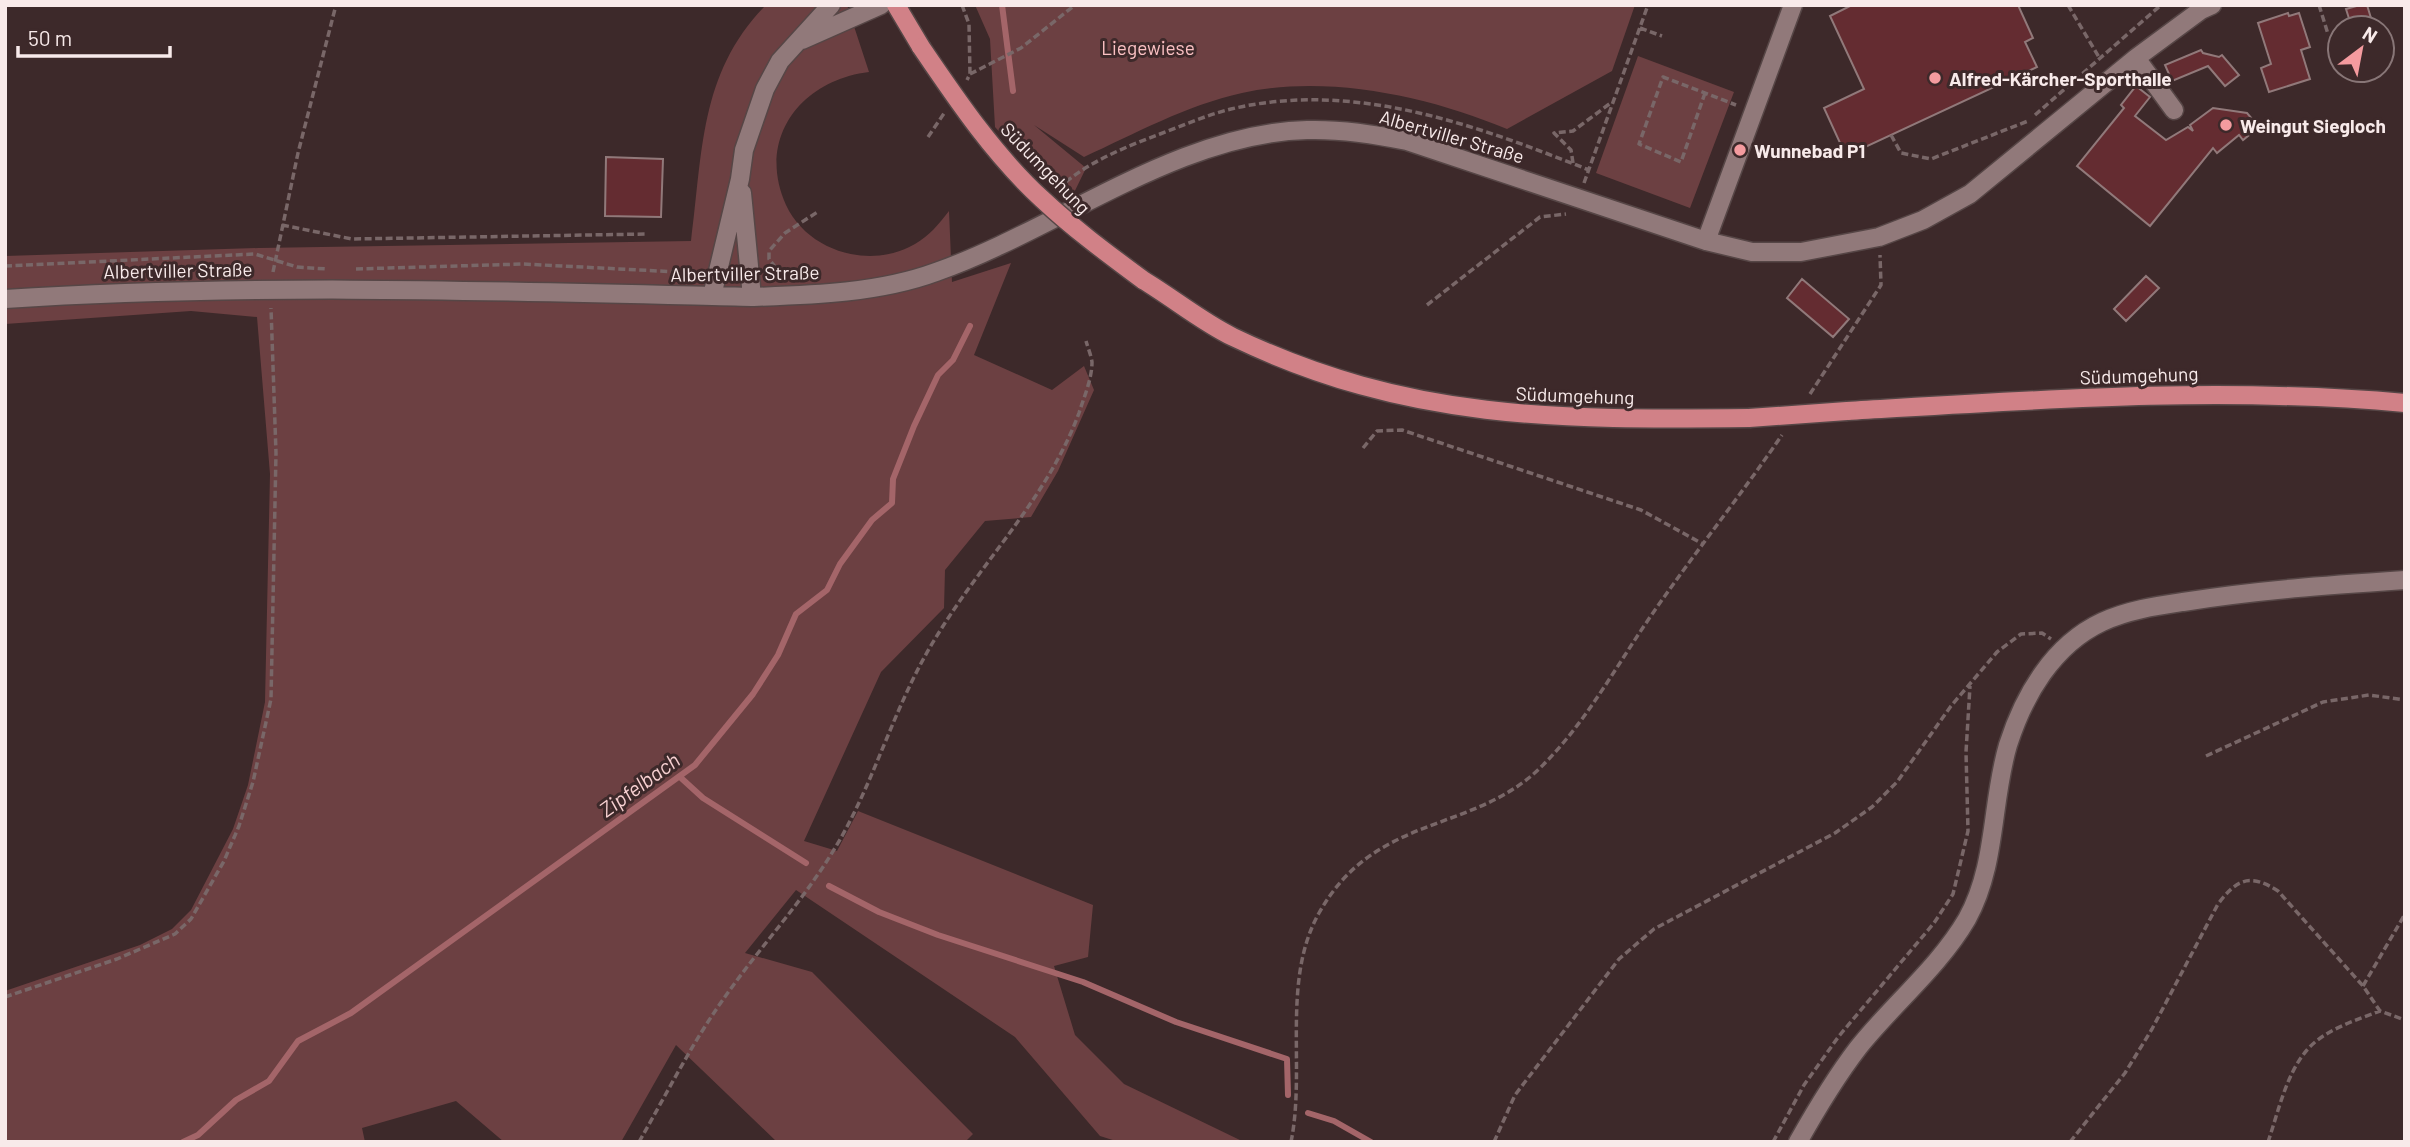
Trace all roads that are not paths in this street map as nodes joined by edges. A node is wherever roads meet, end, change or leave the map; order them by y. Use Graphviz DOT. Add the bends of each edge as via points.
graph roads {
  1 [pos="881,5"];
  2 [pos="896,5"];
  3 [pos="1793,5"];
  4 [pos="828,6"];
  5 [pos="2203,7"];
  6 [pos="796,43"];
  7 [pos="2136,58"];
  8 [pos="2175,110"];
  9 [pos="740,179"];
  10 [pos="1706,241"];
  11 [pos="712,296"];
  12 [pos="752,297"];
  13 [pos="5,299"];
  14 [pos="2405,403"];
  15 [pos="2405,580"];
  16 [pos="1798,1142"];
  1 -- 6 [label="street"];
  2 -- 14 [label="main road, Südumgehung, bridge" via="968,114 1040,197 1085,237 1231,336 1318,374 1412,400 1595,420 1749,418 2211,393"];
  3 -- 10 [label="street"];
  4 -- 6 [label="street"];
  5 -- 7 [label="street, Albertviller Straße"];
  6 -- 9 [label="street" via="780,61 757,107"];
  7 -- 8 [label="street"];
  7 -- 10 [label="street, Albertviller Straße" via="1970,194 1923,220 1879,237 1801,252 1752,252"];
  9 -- 11 [label="street"];
  9 -- 12 [label="street"];
  10 -- 12 [label="street, Albertviller Straße" via="1407,141 1358,131 1304,130 1204,151 1000,248 934,273 811,295"];
  11 -- 12 [label="street, Albertviller Straße"];
  11 -- 13 [label="street, Albertviller Straße" via="273,289"];
  15 -- 16 [label="street" via="2247,593 2137,609 2100,622 2065,647 2042,673 2019,711 2005,760 1984,881 1967,919 1858,1048"];
}
